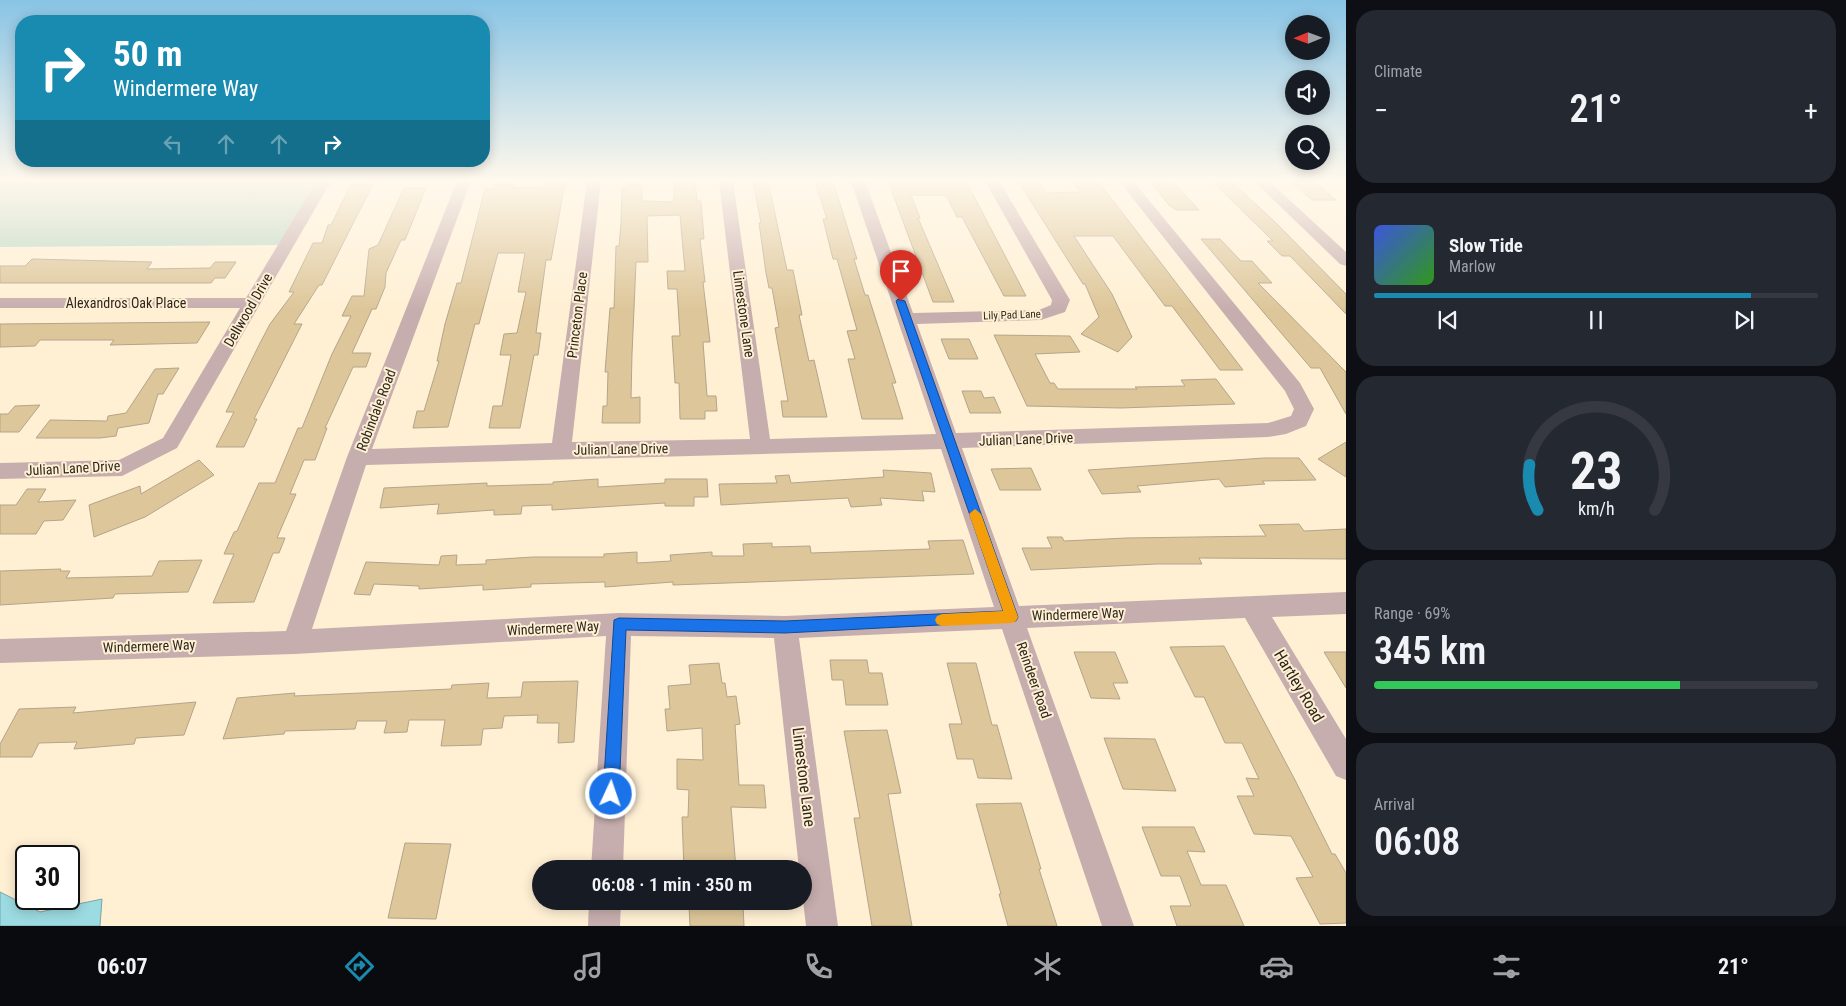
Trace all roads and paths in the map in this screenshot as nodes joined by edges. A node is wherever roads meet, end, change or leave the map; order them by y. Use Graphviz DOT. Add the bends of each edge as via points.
graph roads {
  1 [pos="298,224"];
  2 [pos="447,224"];
  3 [pos="589,224"];
  4 [pos="732,224"];
  5 [pos="873,224"];
  6 [pos="1017,224"];
  7 [pos="1161,224"];
  8 [pos="1307,224"];
  9 [pos="1346,261"];
  10 [pos="0,303"];
  11 [pos="251,303"];
  12 [pos="907,319"];
  13 [pos="950,442"];
  14 [pos="170,443"];
  15 [pos="761,447"];
  16 [pos="561,450"];
  17 [pos="358,457"];
  18 [pos="0,471"];
  19 [pos="1346,603"];
  20 [pos="1252,607"];
  21 [pos="1012,617"];
  22 [pos="619,624"];
  23 [pos="785,627"];
  24 [pos="295,642"];
  25 [pos="0,651"];
  26 [pos="1346,766"];
  27 [pos="607,860"];
  28 [pos="605,910"];
  29 [pos="604,926"];
  30 [pos="822,926"];
  31 [pos="1118,926"];
  1 -- 11 [label="street, Dellwood Drive"];
  2 -- 17 [label="street, Robindale Road"];
  3 -- 16 [label="street, Princeton Place"];
  4 -- 15 [label="street, Limestone Lane"];
  5 -- 12 [label="street, Reindeer Road"];
  6 -- 12 [label="street, Lily Pad Lane" via="1061,300 1059,308 1041,315"];
  7 -- 13 [label="street, Julian Lane Drive" via="1293,388 1301,401 1303,415 1294,425 1278,429"];
  8 -- 9 [label="street"];
  10 -- 11 [label="street, Alexandros Oak Place"];
  11 -- 14 [label="street, Dellwood Drive"];
  12 -- 13 [label="street, Reindeer Road"];
  13 -- 15 [label="street, Julian Lane Drive"];
  13 -- 21 [label="street, Reindeer Road"];
  14 -- 18 [label="street, Julian Lane Drive" via="122,468"];
  15 -- 16 [label="street, Julian Lane Drive"];
  16 -- 17 [label="street, Julian Lane Drive"];
  17 -- 24 [label="street, Robindale Road"];
  19 -- 20 [label="street, Windermere Way"];
  20 -- 21 [label="street, Windermere Way"];
  20 -- 26 [label="street, Hartley Road"];
  21 -- 23 [label="street, Windermere Way"];
  21 -- 31 [label="street, Reindeer Road"];
  22 -- 23 [label="street, Windermere Way"];
  22 -- 24 [label="street, Windermere Way"];
  22 -- 27 [label="street"];
  23 -- 30 [label="street, Limestone Lane"];
  24 -- 25 [label="street, Windermere Way"];
  28 -- 29 [label="street"];
}
